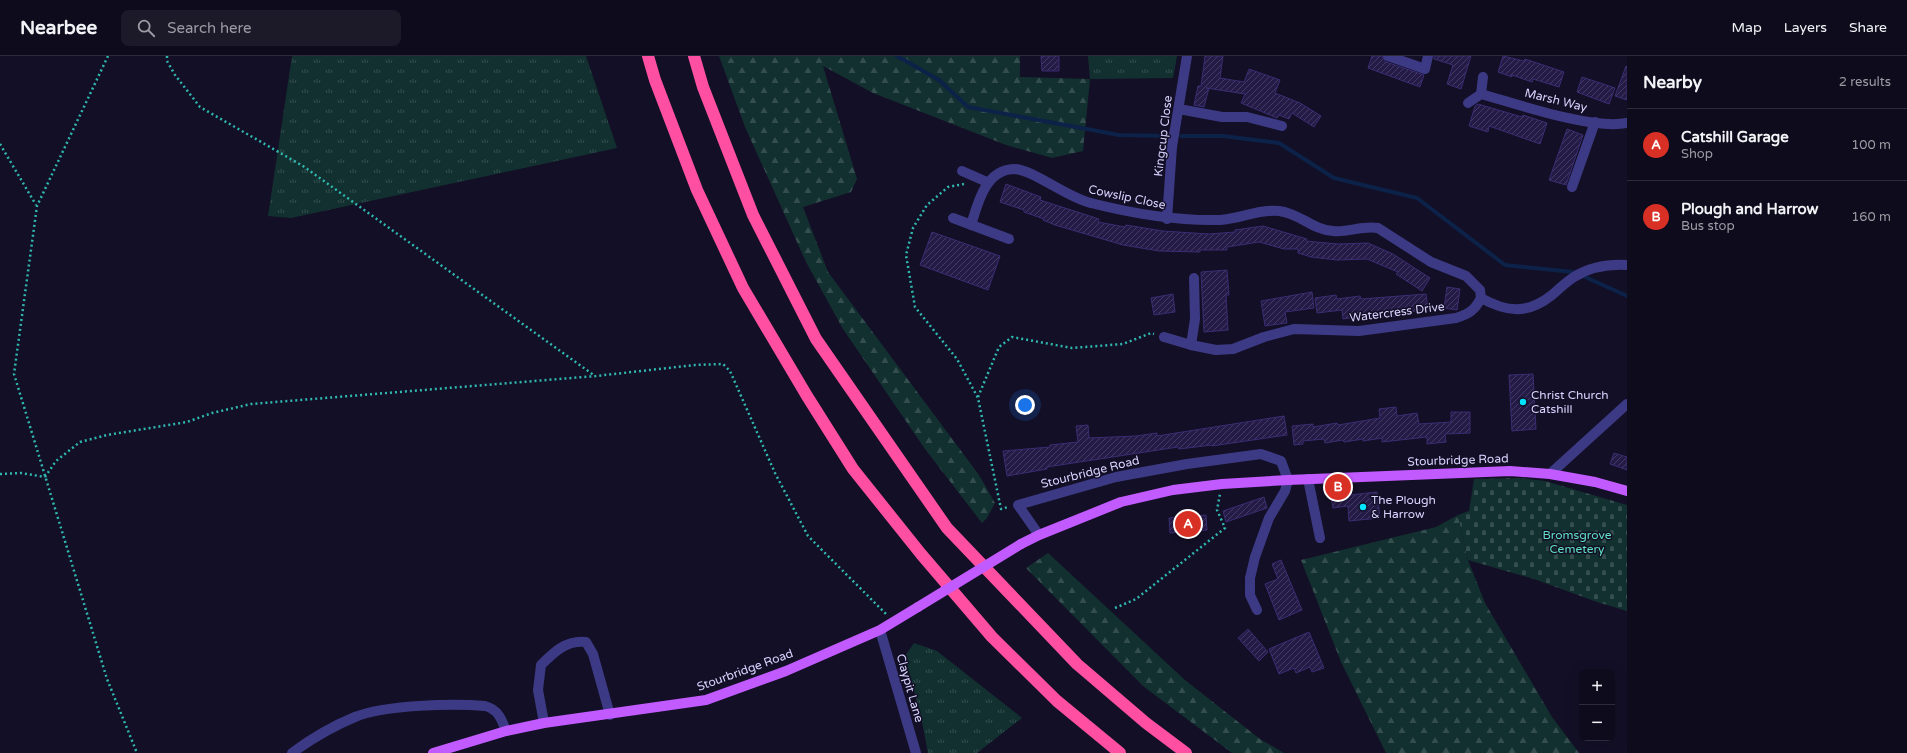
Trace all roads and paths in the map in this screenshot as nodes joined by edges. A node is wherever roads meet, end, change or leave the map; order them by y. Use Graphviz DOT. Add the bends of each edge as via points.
graph roads {
  1 [pos="108,56"];
  2 [pos="167,56"];
  3 [pos="648,56"];
  4 [pos="694,56"];
  5 [pos="1187,56"];
  6 [pos="1388,56"];
  7 [pos="1428,56"];
  8 [pos="1483,77"];
  9 [pos="1481,94"];
  10 [pos="1468,103"];
  11 [pos="1179,109"];
  12 [pos="1595,122"];
  13 [pos="1627,123"];
  14 [pos="1282,126"];
  15 [pos="0,144"];
  16 [pos="962,171"];
  17 [pos="976,177"];
  18 [pos="987,182"];
  19 [pos="1572,187"];
  20 [pos="37,206"];
  21 [pos="953,218"];
  22 [pos="1167,219"];
  23 [pos="971,225"];
  24 [pos="1009,239"];
  25 [pos="1627,265"];
  26 [pos="1194,278"];
  27 [pos="1481,298"];
  28 [pos="1164,337"];
  29 [pos="1191,345"];
  30 [pos="596,376"];
  31 [pos="978,398"];
  32 [pos="1627,404"];
  33 [pos="0,474"];
  34 [pos="1550,474"];
  35 [pos="45,477"];
  36 [pos="1308,479"];
  37 [pos="1288,480"];
  38 [pos="1222,484"];
  39 [pos="1627,491"];
  40 [pos="1018,505"];
  41 [pos="1039,535"];
  42 [pos="1320,538"];
  43 [pos="1116,608"];
  44 [pos="1257,610"];
  45 [pos="894,622"];
  46 [pos="880,630"];
  47 [pos="610,715"];
  48 [pos="544,723"];
  49 [pos="506,731"];
  50 [pos="136,753"];
  51 [pos="292,753"];
  52 [pos="433,753"];
  53 [pos="916,753"];
  54 [pos="1120,753"];
  55 [pos="1186,753"];
  1 -- 20 [label="path"];
  2 -- 30 [label="path" via="167,61 175,74 200,107 303,166"];
  3 -- 54 [label="highway" via="697,190 743,288 853,469 920,554 992,636 1057,701"];
  4 -- 55 [label="highway" via="703,87 753,215 816,339 947,528 1077,664 1146,723"];
  5 -- 11 [label="street, Kingcup Close"];
  6 -- 7 [label="street" via="1425,69"];
  8 -- 9 [label="street"];
  9 -- 10 [label="street"];
  9 -- 12 [label="street, Marsh Way"];
  11 -- 14 [label="street" via="1222,117 1247,117"];
  11 -- 22 [label="street, Kingcup Close" via="1172,147"];
  12 -- 13 [label="street, Marsh Way"];
  12 -- 19 [label="street"];
  15 -- 20 [label="path"];
  16 -- 17 [label="street"];
  17 -- 18 [label="street"];
  17 -- 31 [label="path" via="971,183 948,187 927,205 913,228 906,255 915,307 957,359"];
  18 -- 22 [label="street, Cowslip Close" via="1002,172 1014,169 1029,173 1084,202"];
  18 -- 23 [label="street"];
  20 -- 35 [label="path" via="14,374"];
  21 -- 23 [label="street"];
  22 -- 27 [label="street, Cowslip Close" via="1222,220 1259,211 1270,211 1292,214 1332,232 1378,228 1430,262 1466,276 1480,290"];
  23 -- 24 [label="street"];
  25 -- 27 [label="street" via="1597,266 1573,277 1545,300 1527,310 1501,307"];
  26 -- 29 [label="street" via="1195,319"];
  27 -- 29 [label="street, Watercress Drive" via="1468,314 1456,318 1359,332 1294,328 1233,349 1216,350"];
  28 -- 29 [label="street, Watercress Drive"];
  28 -- 31 [label="path" via="1151,333 1123,344 1072,348 1012,336 999,347"];
  30 -- 35 [label="path" via="251,404 187,422 80,442 56,461"];
  30 -- 45 [label="path" via="723,364 730,371 774,473 808,536"];
  31 -- 40 [label="path" via="1001,509"];
  32 -- 34 [label="street"];
  33 -- 35 [label="path" via="21,473"];
  34 -- 36 [label="main road, Stourbridge Road" via="1510,471"];
  34 -- 39 [label="main road, Stourbridge Road"];
  35 -- 50 [label="path" via="107,679"];
  36 -- 37 [label="main road, Stourbridge Road"];
  36 -- 42 [label="street"];
  37 -- 38 [label="main road, Stourbridge Road"];
  37 -- 40 [label="street, Stourbridge Road" via="1281,460 1261,454 1116,477"];
  37 -- 44 [label="street" via="1285,491 1269,518 1250,578 1250,596"];
  38 -- 41 [label="main road, Stourbridge Road" via="1173,490 1121,502"];
  38 -- 43 [label="path" via="1217,510 1225,528 1136,600"];
  40 -- 41 [label="street"];
  41 -- 45 [label="main road, Stourbridge Road, bridge"];
  45 -- 46 [label="main road, Stourbridge Road"];
  46 -- 47 [label="main road, Stourbridge Road" via="786,671 706,700"];
  46 -- 53 [label="street, Claypit Lane"];
  47 -- 48 [label="main road, Stourbridge Road"];
  47 -- 48 [label="street" via="593,654 586,642 578,641 567,643 541,665 538,690"];
  48 -- 49 [label="main road, Stourbridge Road"];
  49 -- 51 [label="street" via="497,712 485,706 397,708 356,716"];
  49 -- 52 [label="main road, Stourbridge Road"];
}
